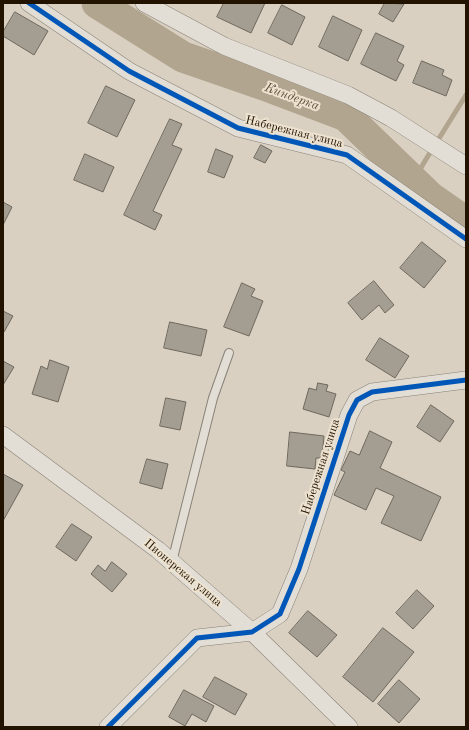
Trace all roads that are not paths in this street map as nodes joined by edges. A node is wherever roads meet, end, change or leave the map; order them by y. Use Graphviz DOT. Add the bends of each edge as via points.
graph roads {
  1 [pos="29,3"];
  2 [pos="144,3"];
  3 [pos="466,166"];
  4 [pos="466,238"];
  5 [pos="229,353"];
  6 [pos="466,380"];
  7 [pos="3,435"];
  8 [pos="172,562"];
  9 [pos="252,632"];
  10 [pos="113,726"];
  11 [pos="349,727"];
  1 -- 4 [label="street, Набережная улица" via="129,71 238,128 347,156"];
  2 -- 3 [label="street" via="224,46 348,95 391,118"];
  5 -- 8 [label="lane" via="213,398"];
  6 -- 9 [label="street, Набережная улица" via="372,392 357,400 349,415 299,569 280,614"];
  7 -- 8 [label="street, Пионерская улица"];
  8 -- 9 [label="street, Пионерская улица"];
  9 -- 10 [label="street" via="197,638"];
  9 -- 11 [label="street, Пионерская улица"];
}
